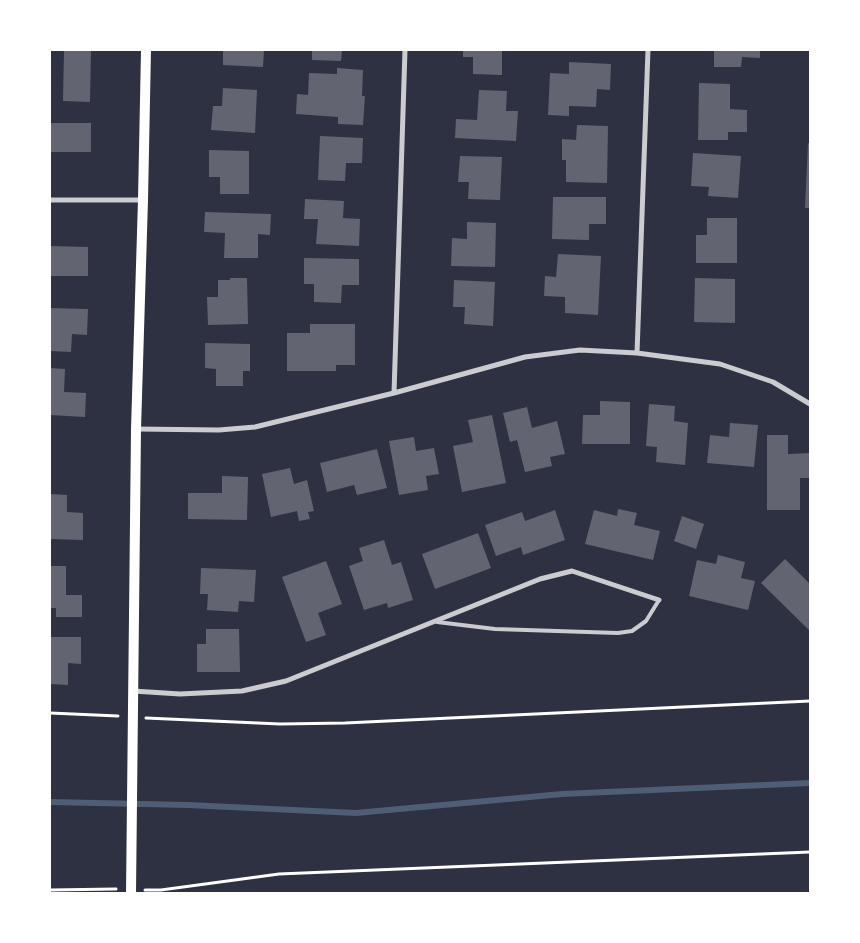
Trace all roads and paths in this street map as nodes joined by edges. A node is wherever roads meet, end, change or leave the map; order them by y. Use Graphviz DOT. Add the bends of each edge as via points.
graph roads {
  1 [pos="146,50"];
  2 [pos="406,50"];
  3 [pos="648,50"];
  4 [pos="50,200"];
  5 [pos="143,200"];
  6 [pos="637,353"];
  7 [pos="394,393"];
  8 [pos="810,404"];
  9 [pos="136,429"];
  10 [pos="659,600"];
  11 [pos="435,621"];
  12 [pos="132,691"];
  13 [pos="810,701"];
  14 [pos="50,713"];
  15 [pos="103,715"];
  16 [pos="164,719"];
  17 [pos="810,852"];
  18 [pos="99,889"];
  19 [pos="50,890"];
  20 [pos="161,890"];
  21 [pos="131,893"];
  1 -- 5 [label="main road"];
  2 -- 7 [label="street"];
  3 -- 6 [label="street"];
  4 -- 5 [label="street"];
  5 -- 9 [label="main road"];
  6 -- 7 [label="street" via="580,350 525,357"];
  6 -- 8 [label="street" via="720,364 772,382"];
  7 -- 9 [label="street" via="255,427"];
  9 -- 12 [label="main road"];
  10 -- 11 [label="street" via="572,571 540,579"];
  10 -- 11 [label="lane" via="646,621 632,631 618,633 495,629"];
  11 -- 12 [label="street" via="267,686 242,691 180,694"];
  12 -- 21 [label="main road"];
  13 -- 16 [label="path" via="346,723"];
  14 -- 15 [label="path"];
  17 -- 20 [label="path" via="279,874"];
  18 -- 19 [label="path"];
}
